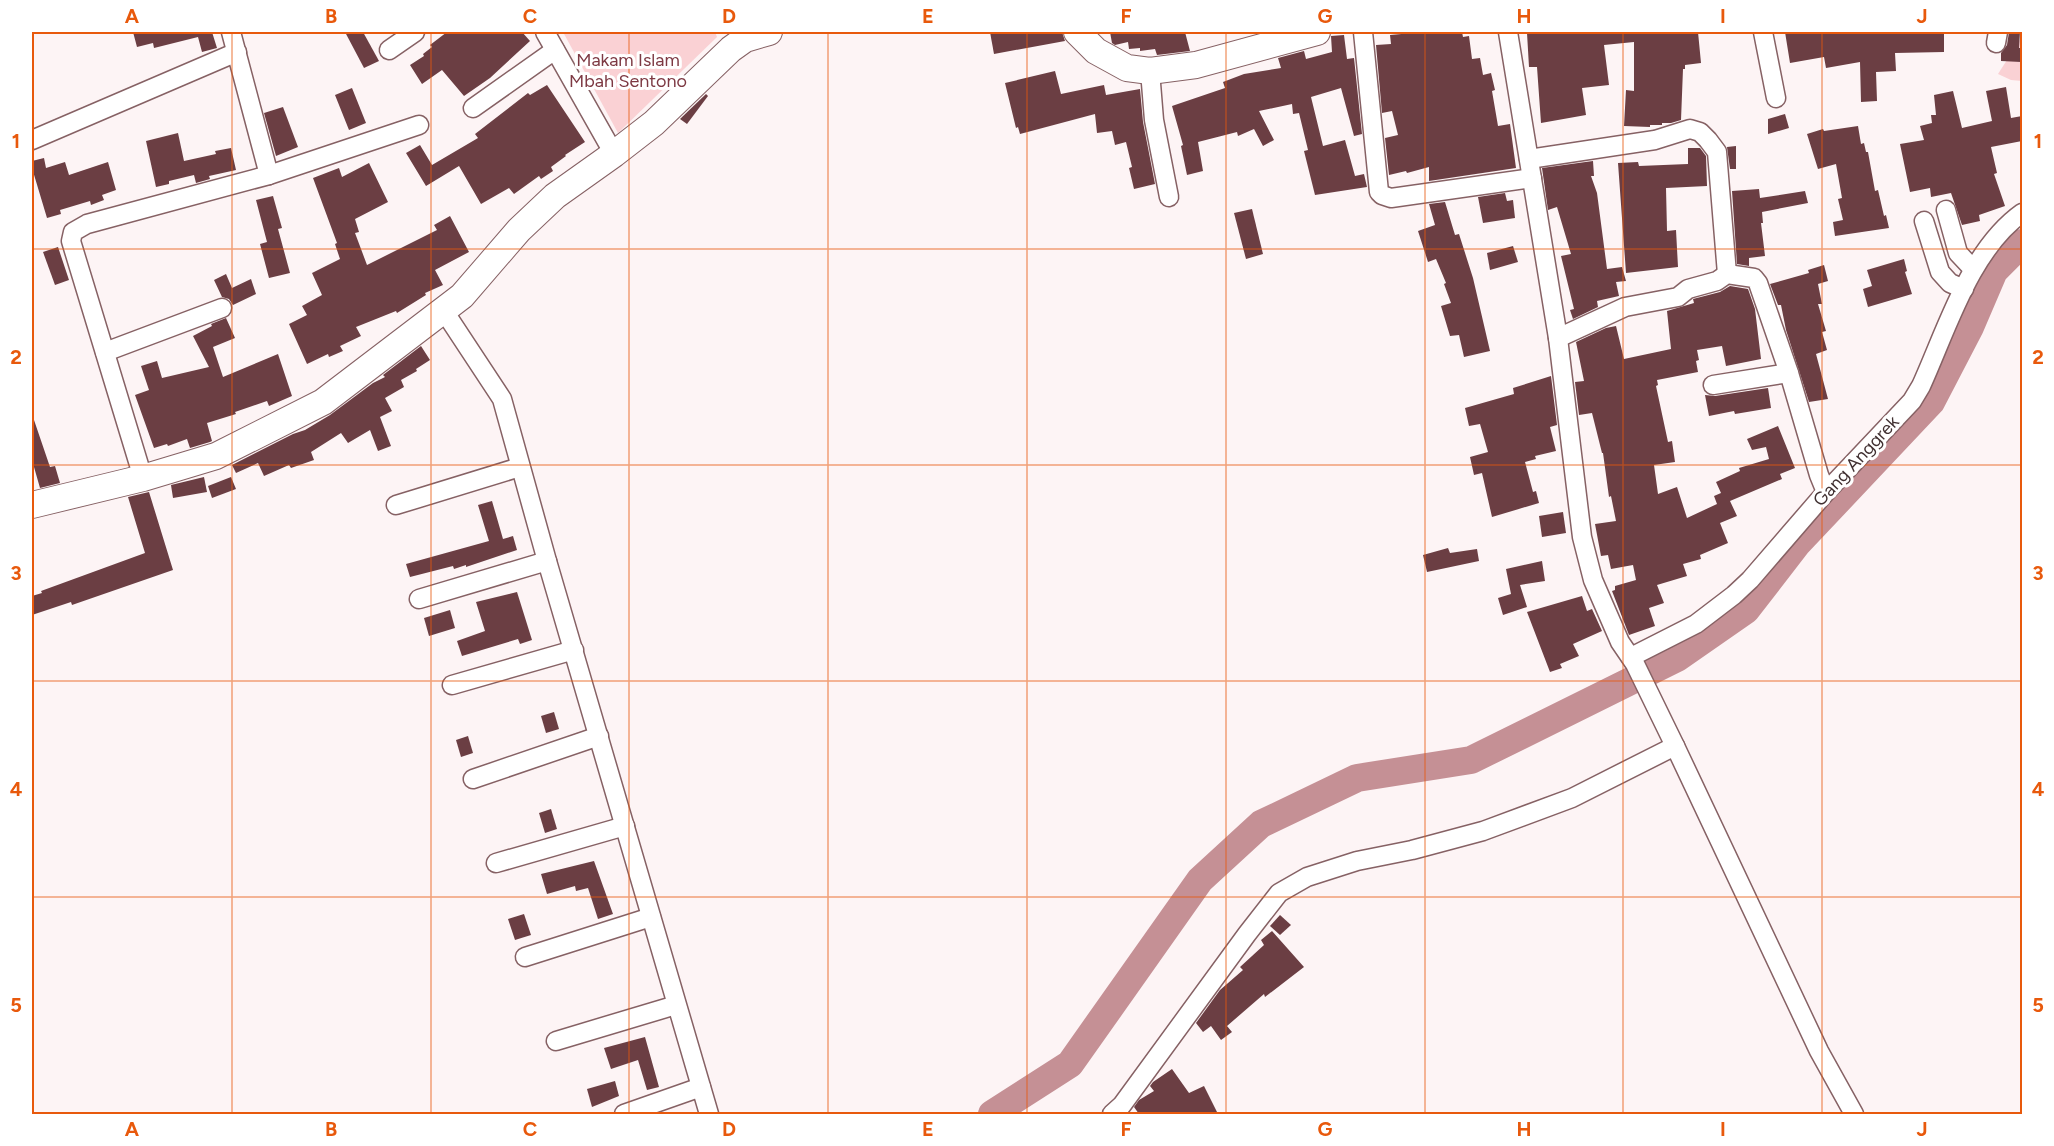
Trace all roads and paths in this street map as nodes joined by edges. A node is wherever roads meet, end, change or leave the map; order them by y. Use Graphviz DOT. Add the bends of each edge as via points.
graph roads {
  1 [pos="231,32"];
  2 [pos="415,32"];
  3 [pos="545,32"];
  4 [pos="769,32"];
  5 [pos="1077,32"];
  6 [pos="1317,32"];
  7 [pos="1363,32"];
  8 [pos="1508,32"];
  9 [pos="1763,32"];
  10 [pos="389,50"];
  11 [pos="555,50"];
  12 [pos="237,52"];
  13 [pos="1150,71"];
  14 [pos="1776,98"];
  15 [pos="473,108"];
  16 [pos="419,125"];
  17 [pos="32,140"];
  18 [pos="614,154"];
  19 [pos="1529,159"];
  20 [pos="268,175"];
  21 [pos="1532,178"];
  22 [pos="1169,197"];
  23 [pos="1946,210"];
  24 [pos="2022,213"];
  25 [pos="1924,221"];
  26 [pos="1973,269"];
  27 [pos="1726,274"];
  28 [pos="1964,289"];
  29 [pos="222,308"];
  30 [pos="444,311"];
  31 [pos="1558,338"];
  32 [pos="105,352"];
  33 [pos="1789,373"];
  34 [pos="1713,385"];
  35 [pos="520,467"];
  36 [pos="143,478"];
  37 [pos="1826,492"];
  38 [pos="32,505"];
  39 [pos="396,505"];
  40 [pos="547,561"];
  41 [pos="419,598"];
  42 [pos="574,650"];
  43 [pos="1628,653"];
  44 [pos="452,685"];
  45 [pos="599,736"];
  46 [pos="1675,746"];
  47 [pos="473,780"];
  48 [pos="625,826"];
  49 [pos="496,863"];
  50 [pos="651,917"];
  51 [pos="525,957"];
  52 [pos="676,1005"];
  53 [pos="556,1041"];
  54 [pos="701,1087"];
  55 [pos="624,1114"];
  56 [pos="709,1114"];
  57 [pos="1112,1114"];
  58 [pos="1854,1114"];
  1 -- 12 [label="street"];
  2 -- 10 [label="street"];
  3 -- 11 [label="street"];
  4 -- 18 [label="street" via="745,39 731,49 654,123"];
  5 -- 13 [label="street" via="1096,51 1127,68"];
  6 -- 13 [label="street" via="1196,65"];
  7 -- 21 [label="street" via="1378,192 1391,198"];
  8 -- 19 [label="street"];
  9 -- 14 [label="street"];
  11 -- 15 [label="street"];
  11 -- 18 [label="street"];
  12 -- 17 [label="street"];
  12 -- 20 [label="street"];
  13 -- 22 [label="street" via="1154,120"];
  16 -- 20 [label="street"];
  18 -- 30 [label="street" via="548,202"];
  19 -- 21 [label="street"];
  19 -- 27 [label="street" via="1655,140 1690,129 1700,132 1716,152"];
  20 -- 32 [label="street" via="87,224 73,232 71,241"];
  21 -- 31 [label="street"];
  23 -- 26 [label="street" via="1958,253"];
  24 -- 26 [label="street, Gang Anggrek" via="2000,233"];
  25 -- 28 [label="street" via="1940,272 1950,284"];
  26 -- 28 [label="street, Gang Anggrek"];
  27 -- 31 [label="street" via="1678,297 1625,307"];
  27 -- 33 [label="street" via="1748,275 1758,283"];
  28 -- 37 [label="street, Gang Anggrek" via="1912,401"];
  29 -- 32 [label="street"];
  30 -- 35 [label="street" via="502,399"];
  30 -- 36 [label="street" via="314,407 216,456"];
  31 -- 43 [label="street" via="1582,537 1593,580"];
  32 -- 36 [label="street"];
  33 -- 34 [label="street"];
  33 -- 37 [label="street"];
  35 -- 39 [label="street"];
  35 -- 40 [label="street"];
  36 -- 38 [label="street"];
  37 -- 43 [label="street, Gang Anggrek" via="1734,595 1696,624"];
  40 -- 41 [label="street"];
  40 -- 42 [label="street"];
  42 -- 44 [label="street"];
  42 -- 45 [label="street"];
  43 -- 46 [label="street"];
  45 -- 47 [label="street"];
  45 -- 48 [label="street"];
  46 -- 57 [label="street" via="1561,802 1483,831 1357,861 1307,877 1279,893"];
  46 -- 58 [label="street" via="1819,1051"];
  48 -- 49 [label="street"];
  48 -- 50 [label="street"];
  50 -- 51 [label="street"];
  50 -- 52 [label="street"];
  52 -- 53 [label="street"];
  52 -- 54 [label="street"];
  54 -- 55 [label="street"];
  54 -- 56 [label="street"];
}
